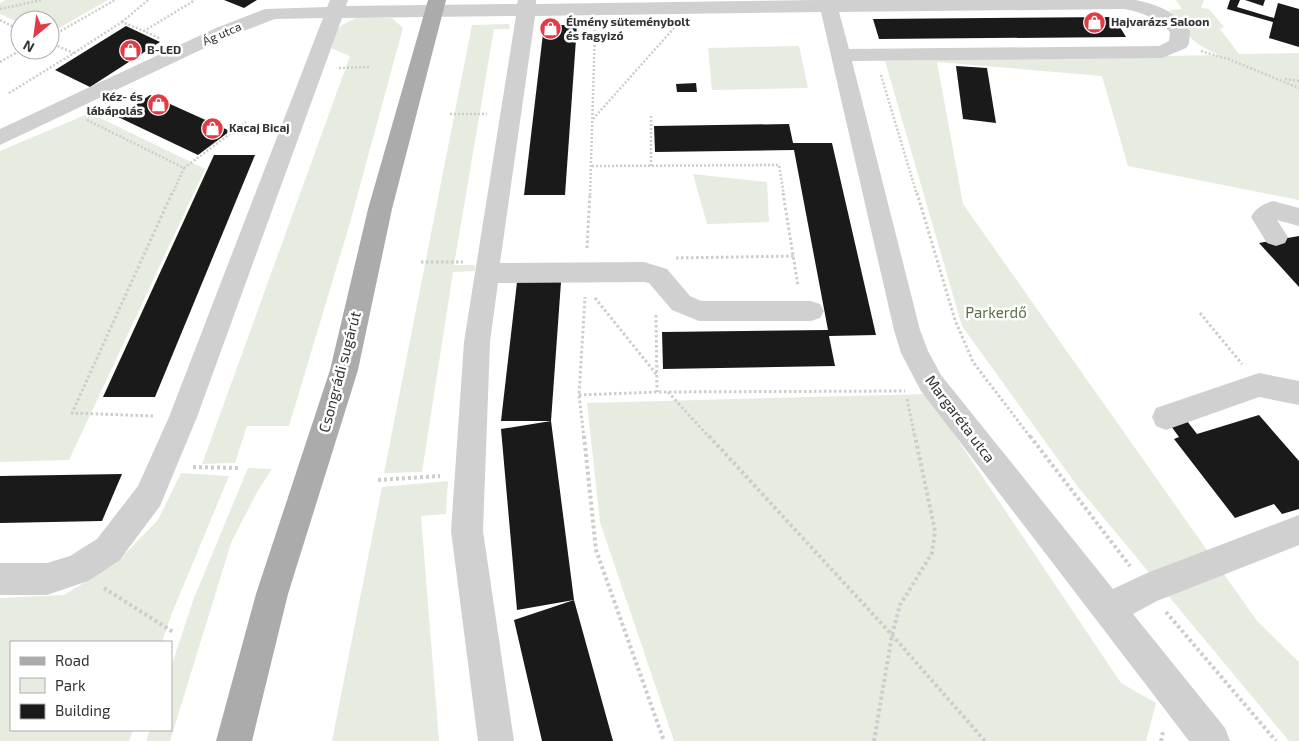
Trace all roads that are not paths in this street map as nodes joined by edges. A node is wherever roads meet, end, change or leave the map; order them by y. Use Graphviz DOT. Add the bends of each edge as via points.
graph roads {
  1 [pos="828,3"];
  2 [pos="526,4"];
  3 [pos="336,6"];
  4 [pos="435,6"];
  5 [pos="840,55"];
  6 [pos="0,138"];
  7 [pos="1299,217"];
  8 [pos="1276,237"];
  9 [pos="486,273"];
  10 [pos="806,311"];
  11 [pos="1299,393"];
  12 [pos="1166,417"];
  13 [pos="1299,530"];
  14 [pos="0,580"];
  15 [pos="1108,609"];
  16 [pos="234,741"];
  17 [pos="496,741"];
  18 [pos="1212,741"];
  1 -- 2 [label="street, Ág utca" via="595,8"];
  1 -- 5 [label="street, Margaréta utca"];
  1 -- 5 [label="street, Ág utca" via="1124,3 1149,8 1169,18 1180,31 1179,44 1162,52"];
  2 -- 4 [label="street, Ág utca"];
  2 -- 9 [label="street"];
  3 -- 4 [label="street, Ág utca"];
  3 -- 6 [label="street, Ág utca" via="272,13 223,32"];
  3 -- 14 [label="street" via="184,417 149,496 108,550 62,575"];
  4 -- 16 [label="main road, Csongrádi sugárút" via="380,210 344,370 272,594"];
  5 -- 15 [label="street, Margaréta utca" via="915,353 918,387"];
  7 -- 8 [label="street" via="1273,210 1263,217"];
  9 -- 10 [label="street" via="585,279 644,272 658,276 681,302 698,311"];
  9 -- 17 [label="street" via="477,342 467,531"];
  11 -- 12 [label="street" via="1259,385"];
  13 -- 15 [label="street" via="1147,589"];
  15 -- 18 [label="street, Margaréta utca"];
}
